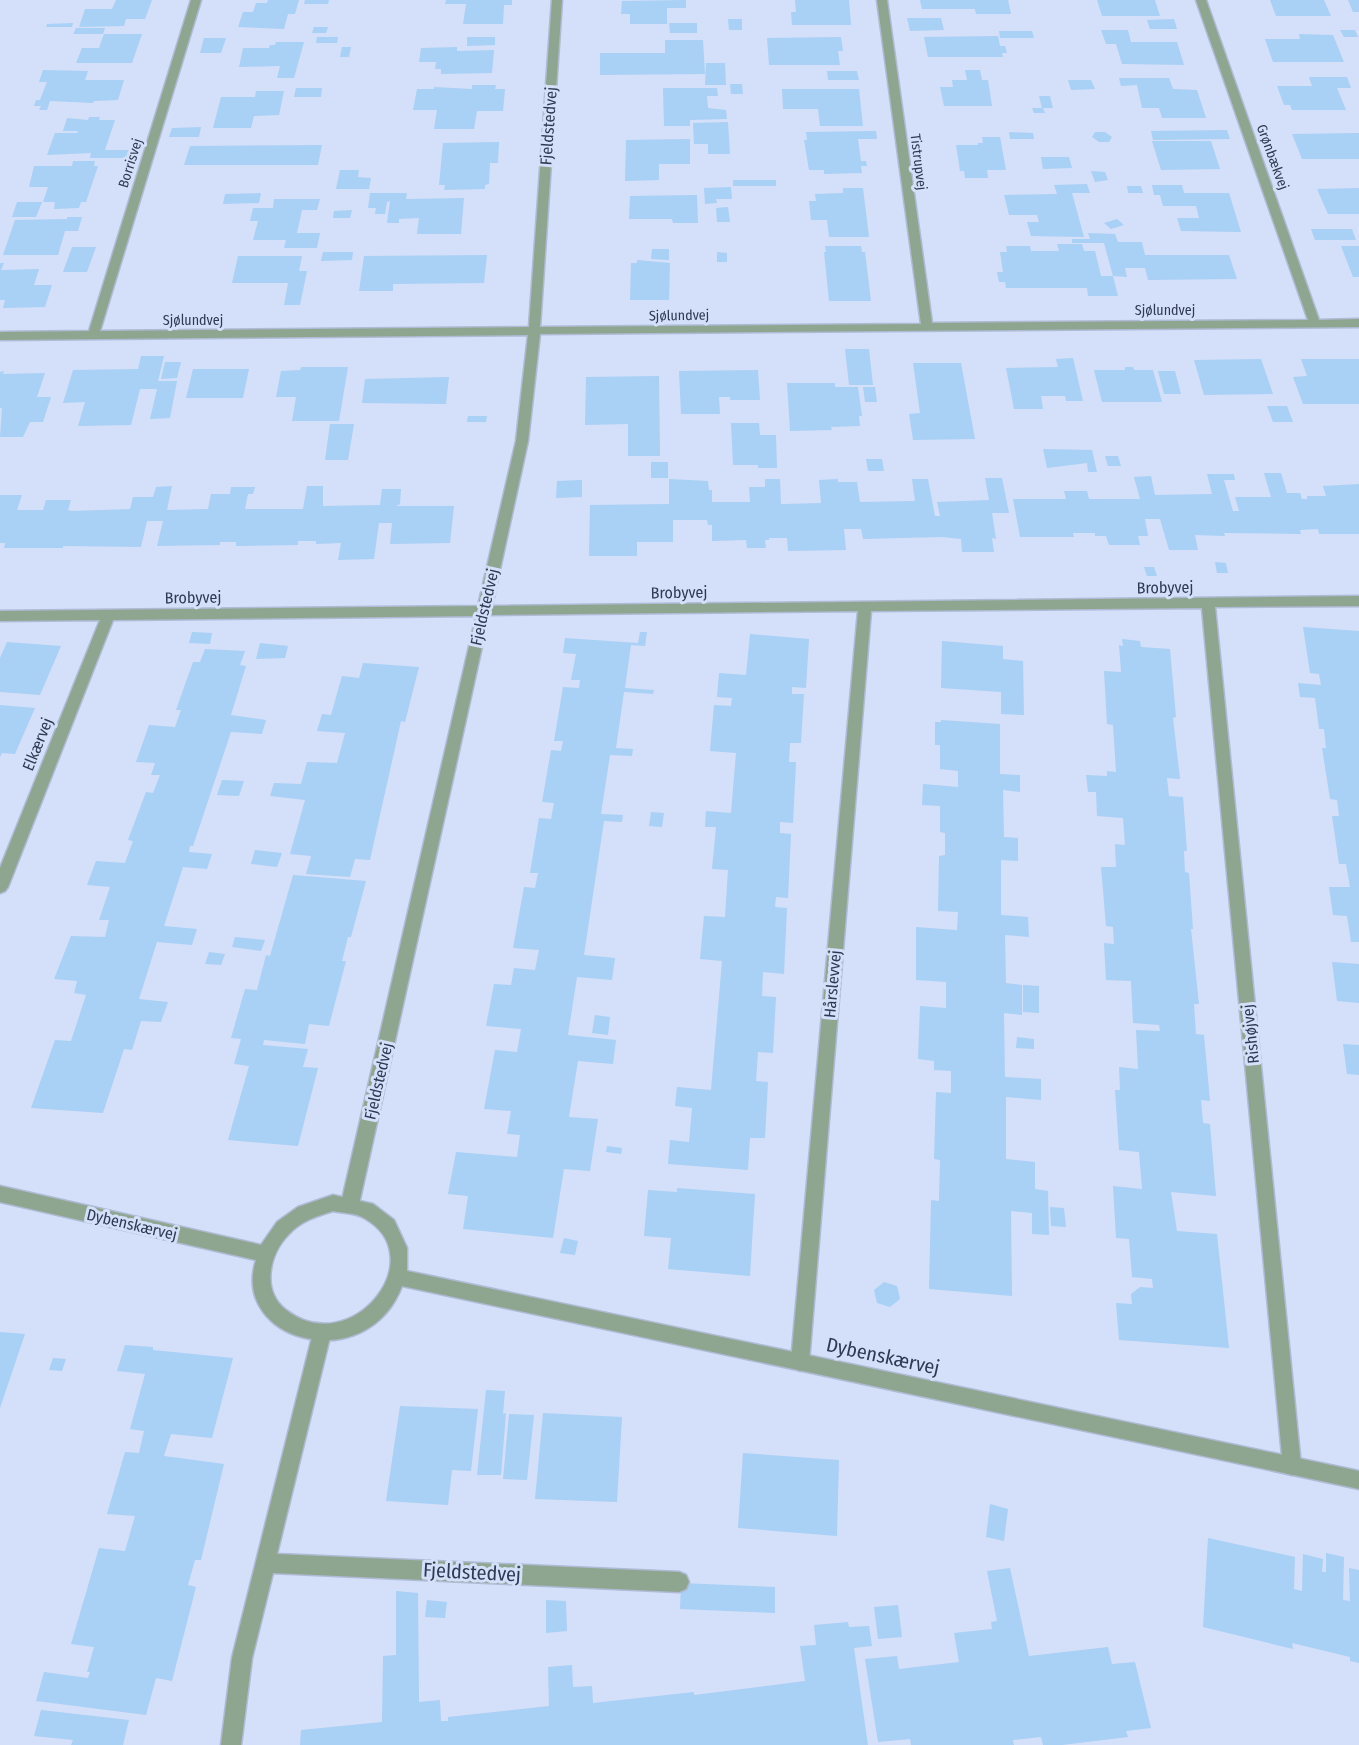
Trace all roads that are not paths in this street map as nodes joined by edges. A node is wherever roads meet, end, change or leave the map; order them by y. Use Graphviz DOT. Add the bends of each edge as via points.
graph roads {
  1 [pos="196,0"];
  2 [pos="557,0"];
  3 [pos="882,0"];
  4 [pos="1201,0"];
  5 [pos="1359,323"];
  6 [pos="1315,324"];
  7 [pos="927,327"];
  8 [pos="534,332"];
  9 [pos="0,336"];
  10 [pos="93,336"];
  11 [pos="1359,601"];
  12 [pos="1208,603"];
  13 [pos="865,606"];
  14 [pos="483,610"];
  15 [pos="109,614"];
  16 [pos="0,616"];
  17 [pos="0,887"];
  18 [pos="0,1194"];
  19 [pos="350,1204"];
  20 [pos="265,1254"];
  21 [pos="398,1277"];
  22 [pos="322,1333"];
  23 [pos="800,1362"];
  24 [pos="1292,1466"];
  25 [pos="1359,1480"];
  26 [pos="265,1563"];
  27 [pos="679,1582"];
  28 [pos="231,1745"];
  1 -- 10 [label="street, Borrisvej"];
  2 -- 8 [label="street, Fjeldstedvej"];
  3 -- 7 [label="street, Tistrupvej"];
  4 -- 6 [label="street, Grønbækvej"];
  5 -- 6 [label="street, Sjølundvej"];
  6 -- 7 [label="street, Sjølundvej"];
  7 -- 8 [label="street, Sjølundvej"];
  8 -- 10 [label="street, Sjølundvej"];
  8 -- 14 [label="street, Fjeldstedvej" via="522,441"];
  9 -- 10 [label="street, Sjølundvej"];
  11 -- 12 [label="street, Brobyvej"];
  12 -- 13 [label="street, Brobyvej"];
  12 -- 24 [label="street, Rishøjvej"];
  13 -- 14 [label="street, Brobyvej"];
  13 -- 23 [label="street, Hårslevvej"];
  14 -- 15 [label="street, Brobyvej"];
  14 -- 19 [label="street, Fjeldstedvej"];
  15 -- 16 [label="street, Brobyvej"];
  15 -- 17 [label="street, Elkærvej"];
  18 -- 20 [label="street, Dybenskærvej"];
  19 -- 20 [label="street" via="315,1206 299,1214 272,1239"];
  19 -- 21 [label="street" via="369,1210 385,1222 396,1238 400,1257"];
  20 -- 22 [label="street" via="262,1284 275,1313 304,1331"];
  21 -- 22 [label="street" via="392,1293 370,1318 355,1326"];
  21 -- 23 [label="street, Dybenskærvej"];
  22 -- 26 [label="street"];
  23 -- 24 [label="street, Dybenskærvej"];
  24 -- 25 [label="street, Dybenskærvej"];
  26 -- 27 [label="street, Fjeldstedvej"];
  26 -- 28 [label="street" via="242,1658"];
}
